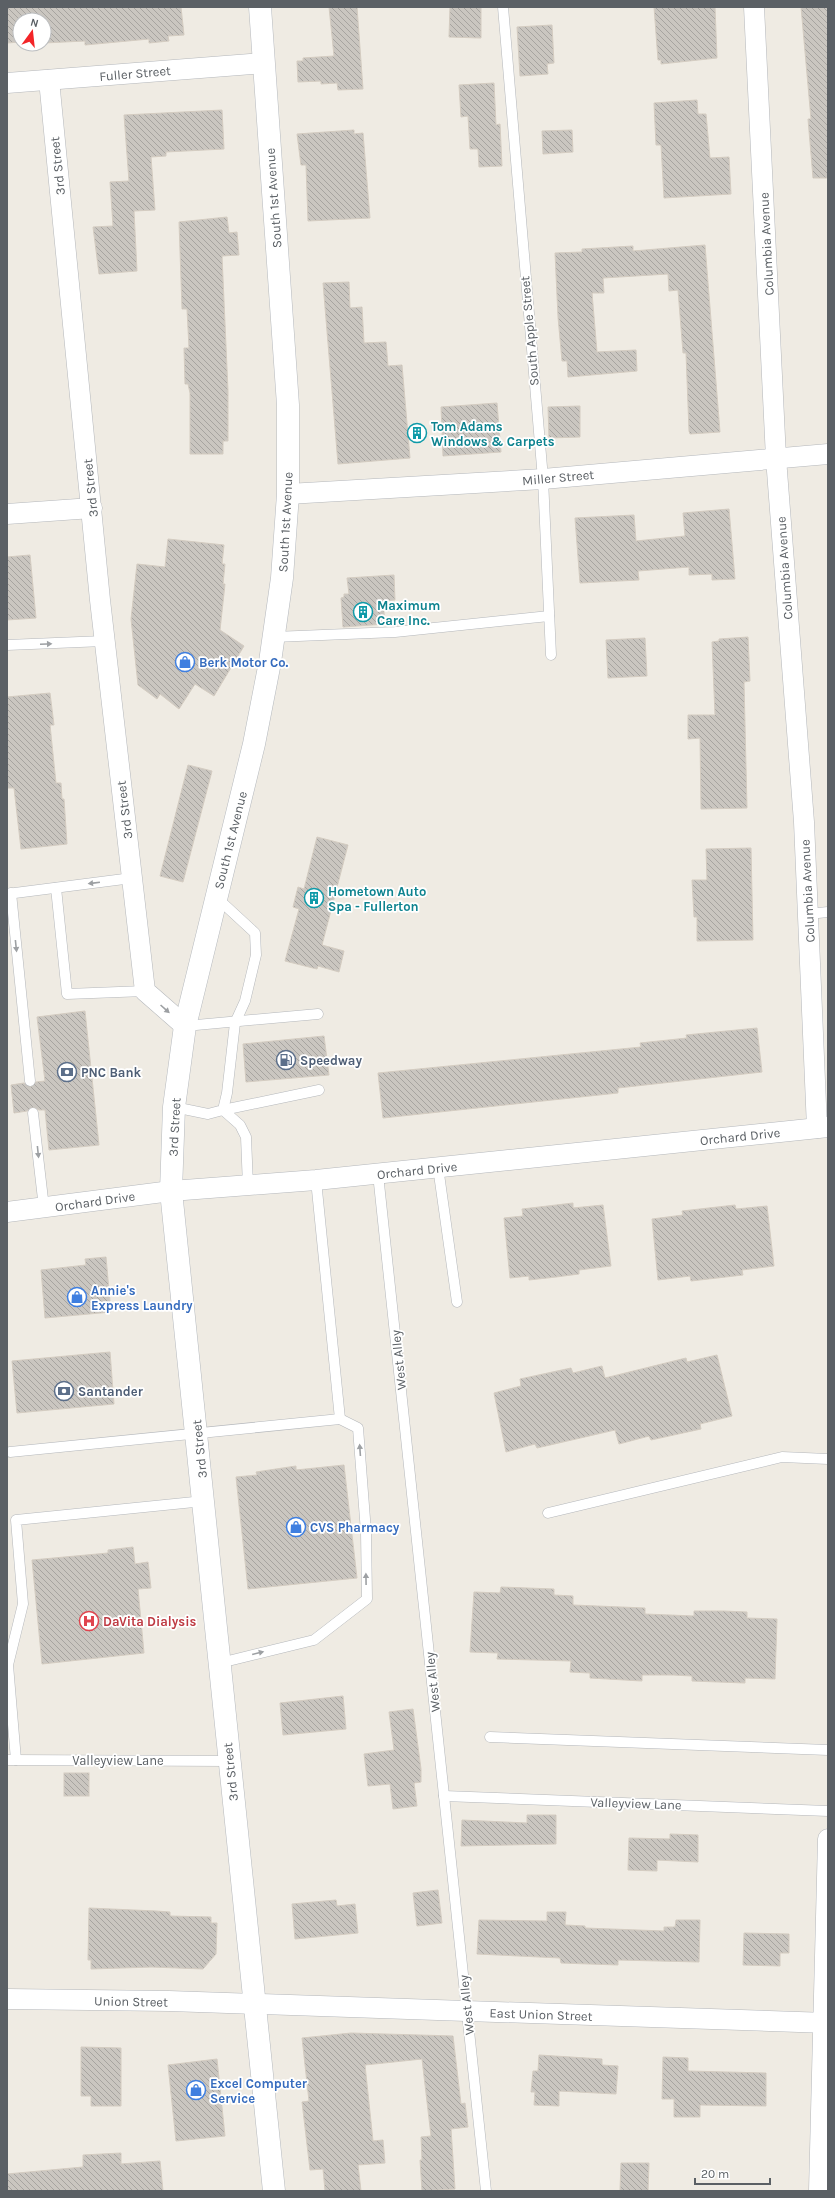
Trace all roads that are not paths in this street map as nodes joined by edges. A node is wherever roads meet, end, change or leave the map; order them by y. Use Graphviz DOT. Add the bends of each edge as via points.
graph roads {
  1 [pos="260,7"];
  2 [pos="503,7"];
  3 [pos="754,7"];
  4 [pos="264,63"];
  5 [pos="49,80"];
  6 [pos="7,83"];
  7 [pos="828,454"];
  8 [pos="776,458"];
  9 [pos="543,479"];
  10 [pos="288,494"];
  11 [pos="92,508"];
  12 [pos="7,514"];
  13 [pos="549,616"];
  14 [pos="274,637"];
  15 [pos="104,642"];
  16 [pos="7,645"];
  17 [pos="551,655"];
  18 [pos="132,878"];
  19 [pos="56,888"];
  20 [pos="9,893"];
  21 [pos="216,897"];
  22 [pos="828,912"];
  23 [pos="808,914"];
  24 [pos="145,991"];
  25 [pos="318,1014"];
  26 [pos="235,1023"];
  27 [pos="185,1026"];
  28 [pos="30,1081"];
  29 [pos="319,1090"];
  30 [pos="174,1107"];
  31 [pos="223,1110"];
  32 [pos="33,1113"];
  33 [pos="823,1128"];
  34 [pos="438,1167"];
  35 [pos="378,1174"];
  36 [pos="316,1180"];
  37 [pos="248,1186"];
  38 [pos="172,1191"];
  39 [pos="44,1208"];
  40 [pos="7,1212"];
  41 [pos="457,1302"];
  42 [pos="340,1419"];
  43 [pos="197,1432"];
  44 [pos="10,1452"];
  45 [pos="828,1459"];
  46 [pos="205,1501"];
  47 [pos="548,1513"];
  48 [pos="220,1663"];
  49 [pos="490,1737"];
  50 [pos="828,1750"];
  51 [pos="12,1760"];
  52 [pos="229,1761"];
  53 [pos="444,1796"];
  54 [pos="828,1811"];
  55 [pos="828,1838"];
  56 [pos="7,1999"];
  57 [pos="254,2004"];
  58 [pos="466,2011"];
  59 [pos="825,2023"];
  60 [pos="274,2191"];
  61 [pos="486,2191"];
  62 [pos="819,2191"];
  1 -- 4 [label="main road, South 1st Avenue"];
  2 -- 9 [label="lane, South Apple Street"];
  3 -- 8 [label="street, Columbia Avenue"];
  4 -- 5 [label="street, Fuller Street"];
  4 -- 10 [label="main road, South 1st Avenue" via="288,405"];
  5 -- 6 [label="street, Fuller Street"];
  5 -- 11 [label="street, 3rd Street"];
  7 -- 8 [label="street, Miller Street"];
  8 -- 9 [label="street, Miller Street"];
  8 -- 23 [label="street, Columbia Avenue" via="804,822"];
  9 -- 10 [label="street, Miller Street"];
  9 -- 13 [label="lane, South Apple Street"];
  10 -- 14 [label="main road, South 1st Avenue" via="282,578"];
  11 -- 12 [label="street"];
  11 -- 15 [label="street, 3rd Street"];
  13 -- 14 [label="lane" via="395,632"];
  13 -- 17 [label="lane, South Apple Street"];
  14 -- 21 [label="main road, South 1st Avenue" via="254,744"];
  16 -- 15 [label="lane, one-way"];
  15 -- 18 [label="street, 3rd Street"];
  18 -- 19 [label="lane, one-way"];
  18 -- 24 [label="street, 3rd Street"];
  19 -- 20 [label="lane"];
  19 -- 24 [label="lane" via="67,994"];
  20 -- 28 [label="lane, one-way"];
  21 -- 26 [label="lane" via="255,933 256,955 245,1000"];
  21 -- 27 [label="main road, South 1st Avenue"];
  22 -- 23 [label="lane"];
  23 -- 33 [label="street, Columbia Avenue"];
  24 -- 27 [label="street, one-way"];
  25 -- 26 [label="lane"];
  26 -- 27 [label="lane"];
  26 -- 31 [label="lane"];
  27 -- 30 [label="main road, 3rd Street"];
  29 -- 31 [label="lane"];
  30 -- 31 [label="lane" via="208,1114"];
  30 -- 38 [label="main road, 3rd Street"];
  31 -- 37 [label="lane" via="240,1125 246,1137"];
  32 -- 39 [label="lane, one-way"];
  33 -- 34 [label="street, Orchard Drive"];
  34 -- 35 [label="street, Orchard Drive"];
  34 -- 41 [label="lane"];
  35 -- 36 [label="street, Orchard Drive"];
  35 -- 53 [label="lane, West Alley"];
  36 -- 37 [label="street, Orchard Drive"];
  36 -- 42 [label="lane"];
  37 -- 38 [label="street, Orchard Drive"];
  38 -- 39 [label="street, Orchard Drive"];
  38 -- 43 [label="main road, 3rd Street"];
  39 -- 40 [label="street, Orchard Drive"];
  42 -- 43 [label="lane"];
  48 -- 42 [label="lane, one-way" via="314,1640 367,1599 366,1532 358,1428"];
  43 -- 44 [label="lane"];
  43 -- 46 [label="main road, 3rd Street"];
  45 -- 47 [label="lane" via="782,1457"];
  46 -- 48 [label="main road, 3rd Street"];
  46 -- 51 [label="lane" via="16,1520 23,1604 8,1665"];
  48 -- 52 [label="main road, 3rd Street"];
  49 -- 50 [label="lane"];
  51 -- 52 [label="lane, Valleyview Lane"];
  52 -- 57 [label="main road, 3rd Street"];
  53 -- 54 [label="lane, Valleyview Lane"];
  53 -- 58 [label="lane, West Alley"];
  55 -- 59 [label="street"];
  56 -- 57 [label="street, Union Street"];
  57 -- 58 [label="street, East Union Street"];
  57 -- 60 [label="main road, 3rd Street"];
  58 -- 59 [label="street, East Union Street"];
  58 -- 61 [label="lane, West Alley"];
  59 -- 62 [label="street"];
}
